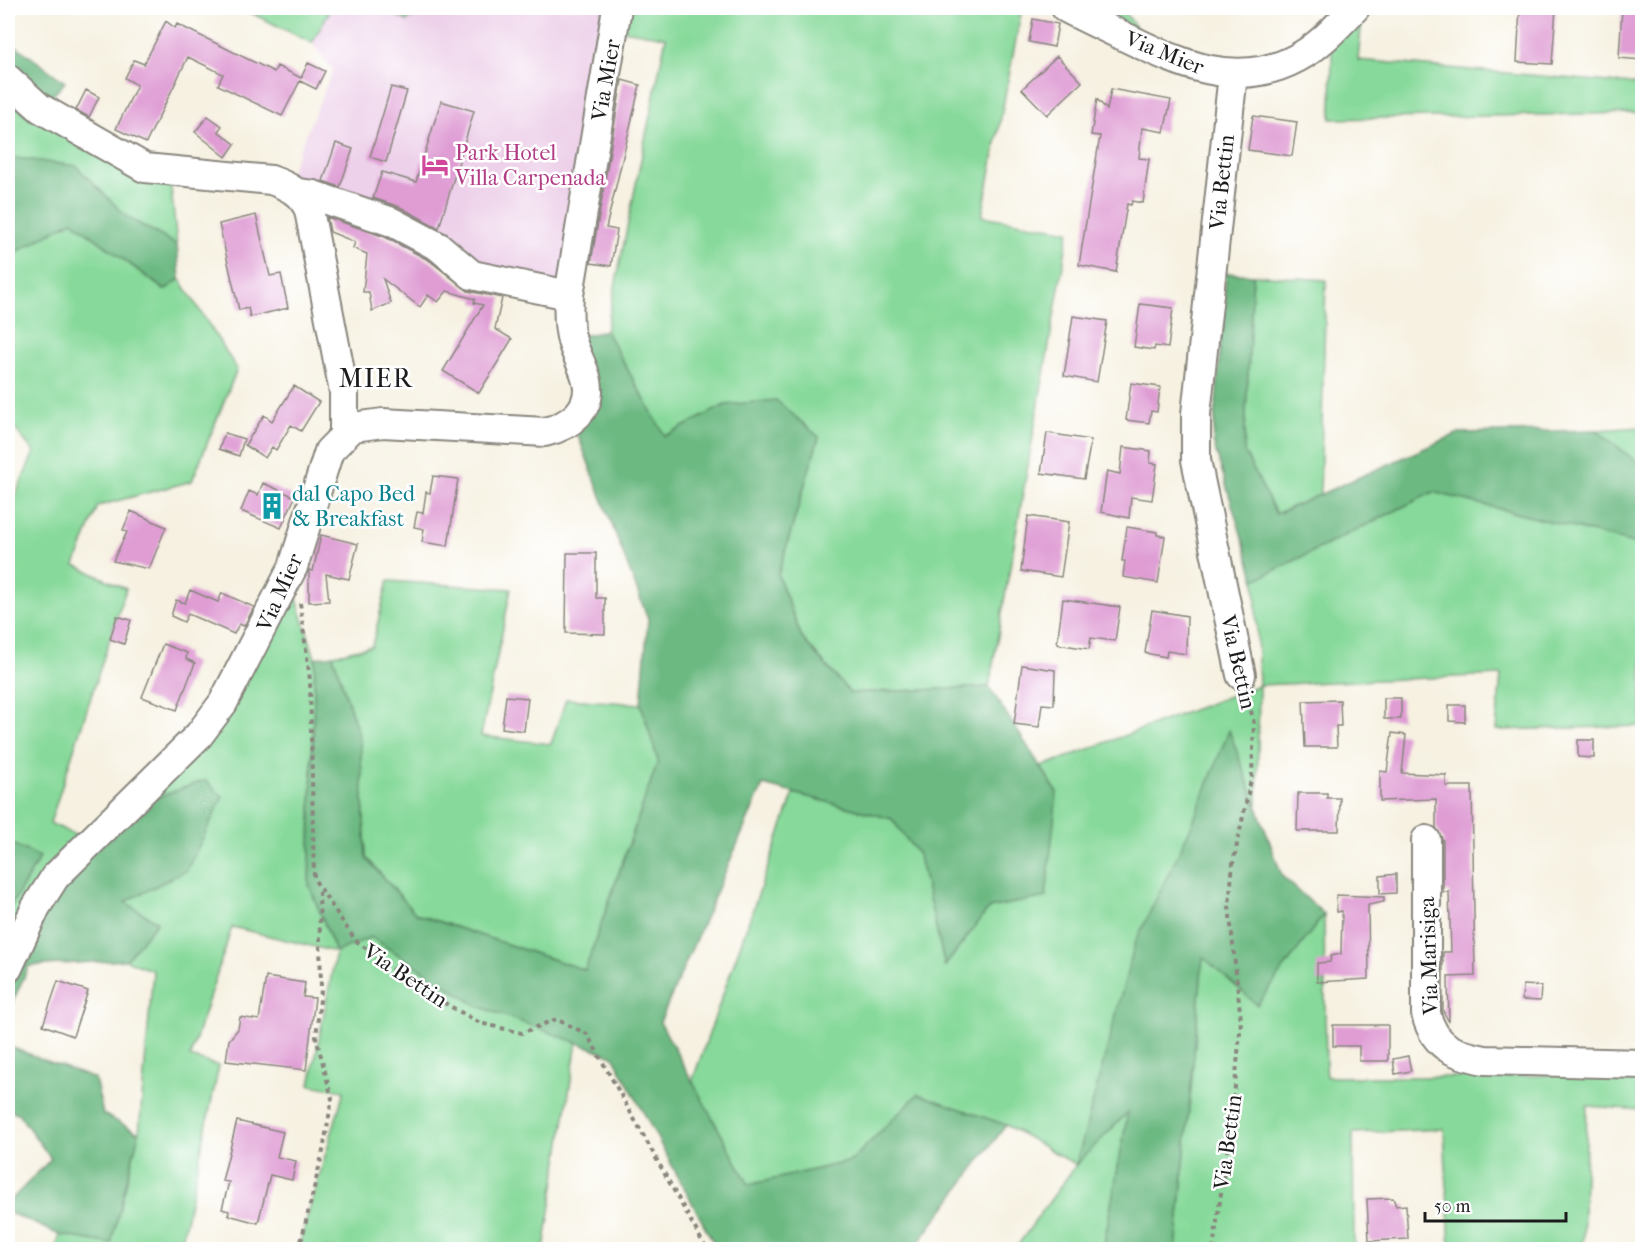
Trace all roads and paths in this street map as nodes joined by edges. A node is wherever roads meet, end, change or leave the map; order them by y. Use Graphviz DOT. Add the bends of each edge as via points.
graph roads {
  1 [pos="617,8"];
  2 [pos="1066,8"];
  3 [pos="1355,8"];
  4 [pos="1233,74"];
  5 [pos="8,79"];
  6 [pos="297,193"];
  7 [pos="569,295"];
  8 [pos="344,433"];
  9 [pos="293,567"];
  10 [pos="1241,675"];
  11 [pos="1426,840"];
  12 [pos="318,886"];
  13 [pos="8,968"];
  14 [pos="1642,1064"];
  15 [pos="299,1250"];
  16 [pos="707,1250"];
  17 [pos="1213,1250"];
  1 -- 7 [label="street, Via Mier"];
  2 -- 4 [label="street, Via Mier" via="1165,57 1200,69"];
  3 -- 4 [label="street, Via Mier" via="1328,36 1297,58 1264,70"];
  4 -- 10 [label="street, Via Bettin" via="1196,414 1196,460"];
  5 -- 6 [label="street" via="40,108 146,168 259,178 281,183"];
  6 -- 7 [label="street" via="392,222 439,248 472,275"];
  6 -- 8 [label="street" via="309,210 325,287 344,392"];
  7 -- 8 [label="street, Via Mier" via="569,324 588,394 582,410 570,423 557,429 529,432 365,423"];
  8 -- 9 [label="street, Via Mier" via="323,462"];
  9 -- 12 [label="path, Via Bettin" via="310,680 314,879"];
  9 -- 13 [label="street, Via Mier" via="239,676 211,721 55,877 36,907"];
  10 -- 17 [label="path, Via Bettin" via="1254,723 1252,775 1233,863 1229,906 1241,1021"];
  11 -- 14 [label="street, Via Marisiga" via="1426,1014 1431,1031 1443,1045 1464,1056 1485,1060"];
  12 -- 15 [label="path" via="321,990 316,1037 332,1099"];
  12 -- 16 [label="path, Via Bettin" via="355,940 416,987 480,1023 522,1033 556,1019 587,1034"];
}
